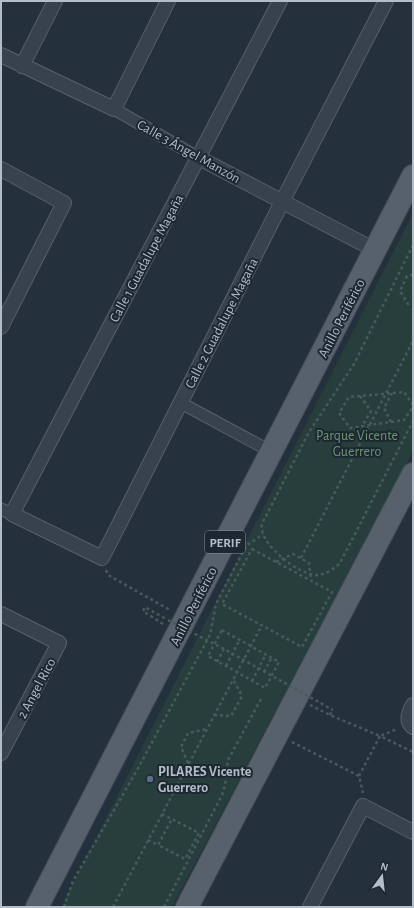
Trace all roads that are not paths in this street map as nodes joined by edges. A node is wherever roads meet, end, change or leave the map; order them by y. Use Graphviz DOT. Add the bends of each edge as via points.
graph roads {
  1 [pos="55,1"];
  2 [pos="168,1"];
  3 [pos="280,1"];
  4 [pos="386,1"];
  5 [pos="1,55"];
  6 [pos="22,66"];
  7 [pos="114,109"];
  8 [pos="199,158"];
  9 [pos="1,169"];
  10 [pos="413,176"];
  11 [pos="282,202"];
  12 [pos="375,250"];
  13 [pos="1,327"];
  14 [pos="180,403"];
  15 [pos="272,452"];
  16 [pos="413,474"];
  17 [pos="7,512"];
  18 [pos="1,614"];
  19 [pos="1,753"];
  20 [pos="413,832"];
  21 [pos="37,907"];
  22 [pos="187,907"];
  23 [pos="310,907"];
  1 -- 6 [label="street"];
  2 -- 7 [label="street"];
  3 -- 8 [label="street, Calle 1 Guadalupe Magaña"];
  4 -- 11 [label="street, Calle 2 Guadalupe Magaña"];
  5 -- 6 [label="street, Calle 3 Ángel Manzón"];
  6 -- 7 [label="street, Calle 3 Ángel Manzón"];
  7 -- 8 [label="street, Calle 3 Ángel Manzón"];
  8 -- 11 [label="street, Calle 3 Ángel Manzón"];
  8 -- 17 [label="street, Calle 1 Guadalupe Magaña"];
  9 -- 13 [label="street" via="64,204"];
  10 -- 12 [label="main road, Anillo Periférico / PERIF"];
  11 -- 12 [label="street, Calle 3 Ángel Manzón"];
  11 -- 14 [label="street, Calle 2 Guadalupe Magaña"];
  12 -- 15 [label="main road, Anillo Periférico / PERIF"];
  14 -- 15 [label="street"];
  14 -- 17 [label="street, Calle 2 Guadalupe Magaña" via="102,558"];
  15 -- 21 [label="main road, Anillo Periférico / PERIF" via="177,619"];
  16 -- 22 [label="main road"];
  18 -- 19 [label="street, 2 Angel Rico" via="59,643"];
  20 -- 23 [label="street" via="363,801"];
}
